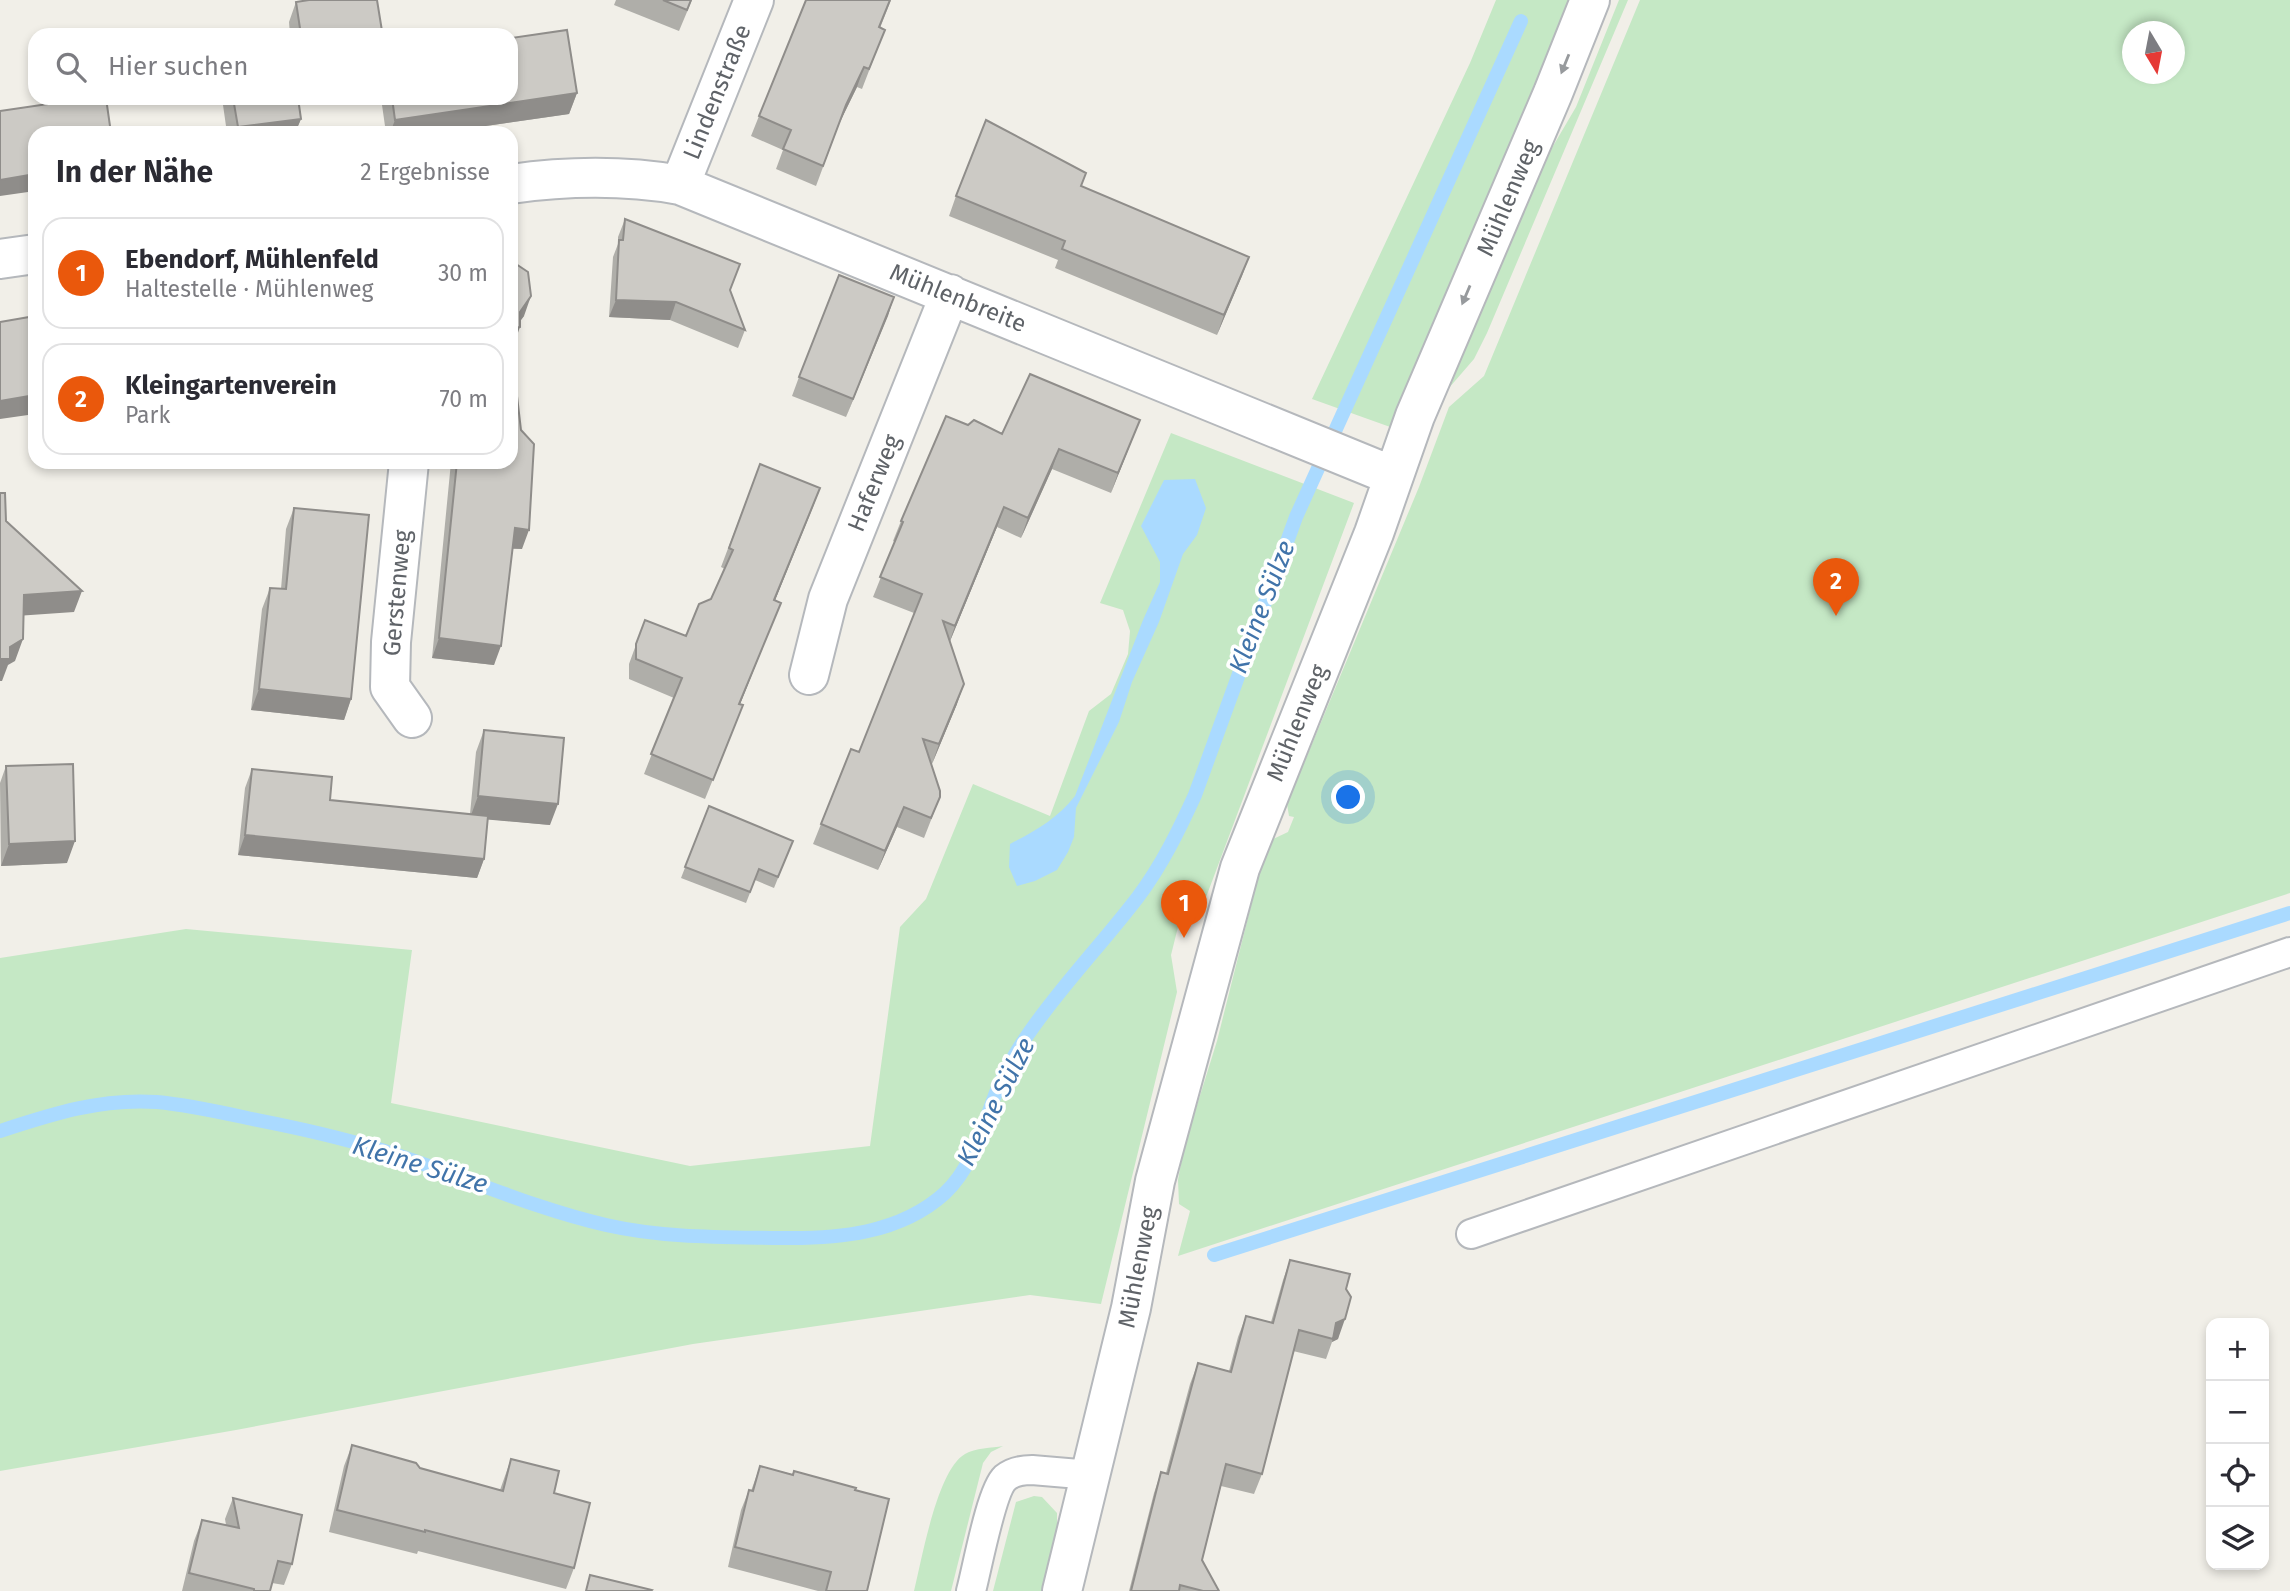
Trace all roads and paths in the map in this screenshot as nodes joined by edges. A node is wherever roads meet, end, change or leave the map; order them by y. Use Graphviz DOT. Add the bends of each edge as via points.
graph roads {
  1 [pos="754,0"];
  2 [pos="1590,0"];
  3 [pos="518,183"];
  4 [pos="680,185"];
  5 [pos="28,255"];
  6 [pos="0,259"];
  7 [pos="950,294"];
  8 [pos="408,469"];
  9 [pos="1393,476"];
  10 [pos="809,675"];
  11 [pos="412,718"];
  12 [pos="2290,952"];
  13 [pos="1471,1234"];
  14 [pos="1091,1475"];
  15 [pos="971,1591"];
  16 [pos="1062,1591"];
  1 -- 4 [label="street, Lindenstraße"];
  2 -- 9 [label="street, Mühlenweg, one-way"];
  3 -- 4 [label="street, Mühlenbreite" via="590,177"];
  4 -- 7 [label="street, Mühlenbreite"];
  5 -- 6 [label="street"];
  7 -- 9 [label="street, Mühlenbreite"];
  7 -- 10 [label="street, Haferweg" via="828,599"];
  8 -- 11 [label="street, Gerstenweg" via="390,687"];
  9 -- 14 [label="street, Mühlenweg" via="1240,868 1155,1181 1131,1308"];
  12 -- 13 [label="lane"];
  14 -- 15 [label="lane" via="1031,1469 1005,1478 996,1494"];
  14 -- 16 [label="street, Mühlenweg"];
}
